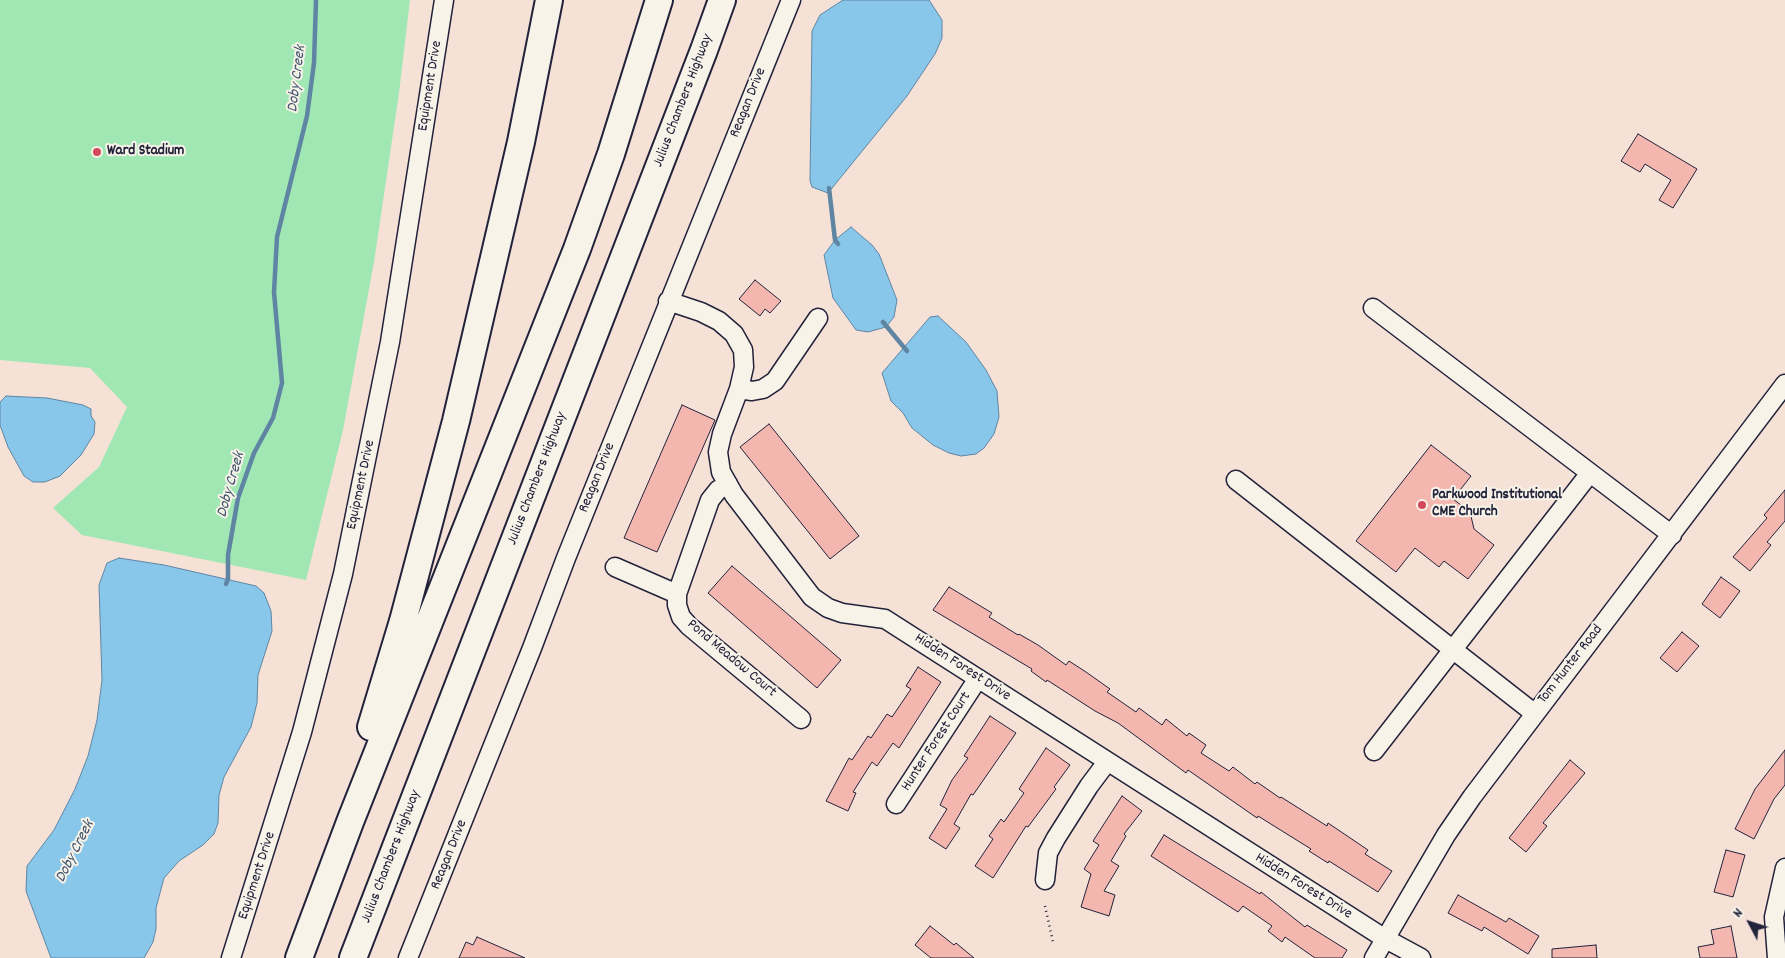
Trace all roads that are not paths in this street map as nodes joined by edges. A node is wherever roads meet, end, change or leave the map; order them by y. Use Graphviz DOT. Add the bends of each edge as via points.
graph roads {
  1 [pos="444,0"];
  2 [pos="549,0"];
  3 [pos="659,0"];
  4 [pos="722,0"];
  5 [pos="791,0"];
  6 [pos="668,301"];
  7 [pos="1373,308"];
  8 [pos="818,318"];
  9 [pos="1785,384"];
  10 [pos="739,389"];
  11 [pos="1590,473"];
  12 [pos="1236,480"];
  13 [pos="728,484"];
  14 [pos="1672,534"];
  15 [pos="615,567"];
  16 [pos="677,594"];
  17 [pos="1453,649"];
  18 [pos="977,680"];
  19 [pos="1534,713"];
  20 [pos="802,719"];
  21 [pos="1374,751"];
  22 [pos="1107,762"];
  23 [pos="896,804"];
  24 [pos="1785,868"];
  25 [pos="1045,880"];
  26 [pos="308,932"];
  27 [pos="1384,938"];
  28 [pos="231,958"];
  29 [pos="299,958"];
  30 [pos="354,958"];
  31 [pos="408,958"];
  32 [pos="1374,958"];
  33 [pos="1421,958"];
  34 [pos="1777,958"];
  1 -- 28 [label="street, Equipment Drive" via="390,342 343,574 302,732"];
  2 -- 26 [label="highway" via="521,142 456,422 403,621"];
  3 -- 26 [label="highway" via="611,154 577,249"];
  4 -- 30 [label="highway, Julius Chambers Highway"];
  5 -- 6 [label="street, Reagan Drive"];
  6 -- 10 [label="street, Hidden Forest Drive" via="720,321 734,334 743,350 744,367"];
  6 -- 31 [label="street, Reagan Drive"];
  7 -- 11 [label="street"];
  8 -- 10 [label="street" via="775,381 763,389"];
  9 -- 14 [label="street, Tom Hunter Road"];
  10 -- 13 [label="street, Hidden Forest Drive" via="718,452 721,472"];
  11 -- 14 [label="street"];
  11 -- 17 [label="street"];
  12 -- 17 [label="street"];
  13 -- 16 [label="street" via="710,500"];
  13 -- 18 [label="street, Hidden Forest Drive" via="812,597 842,613 885,618"];
  14 -- 19 [label="street, Tom Hunter Road"];
  15 -- 16 [label="street"];
  16 -- 20 [label="street, Pond Meadow Court" via="681,616 689,626"];
  17 -- 19 [label="street"];
  17 -- 21 [label="street"];
  18 -- 22 [label="street, Hidden Forest Drive"];
  18 -- 23 [label="street, Hunter Forest Court"];
  19 -- 27 [label="street, Tom Hunter Road" via="1446,835"];
  22 -- 25 [label="street" via="1048,853"];
  22 -- 27 [label="street, Hidden Forest Drive"];
  24 -- 34 [label="street" via="1774,917"];
  26 -- 29 [label="highway"];
  27 -- 32 [label="street, Tom Hunter Road"];
  27 -- 33 [label="street, Hidden Forest Drive"];
}
